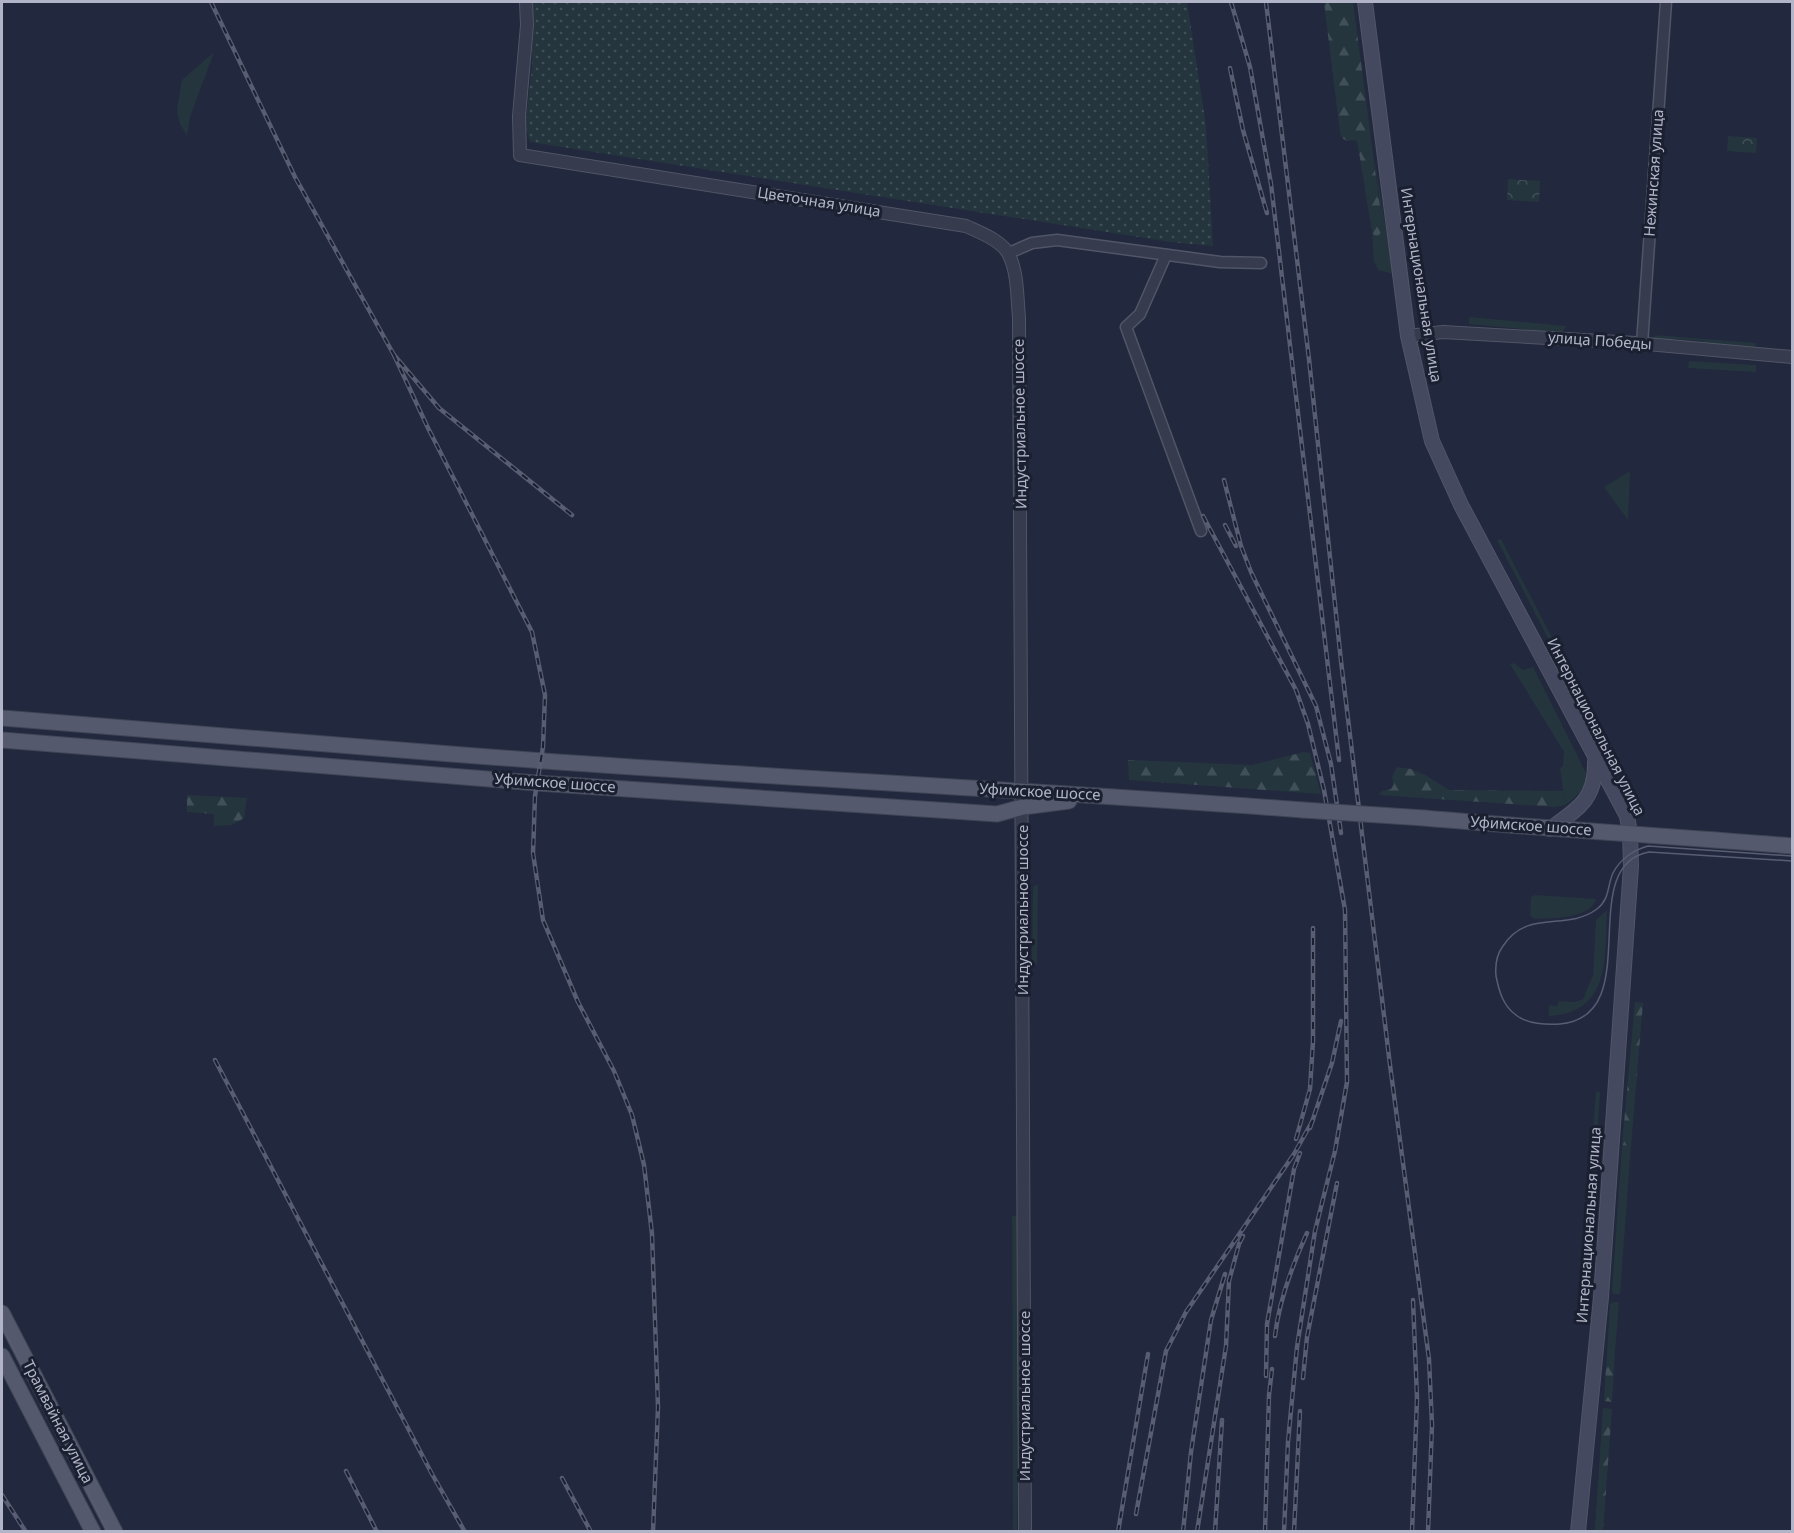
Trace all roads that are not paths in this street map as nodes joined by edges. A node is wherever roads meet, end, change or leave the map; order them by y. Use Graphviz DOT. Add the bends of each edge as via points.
graph roads {
  1 [pos="526,2"];
  2 [pos="1365,2"];
  3 [pos="1666,2"];
  4 [pos="1009,253"];
  5 [pos="1166,255"];
  6 [pos="1261,263"];
  7 [pos="1408,336"];
  8 [pos="1641,344"];
  9 [pos="1792,357"];
  10 [pos="1201,531"];
  11 [pos="2,718"];
  12 [pos="2,740"];
  13 [pos="1595,760"];
  14 [pos="1023,800"];
  15 [pos="1550,829"];
  16 [pos="1630,833"];
  17 [pos="1792,846"];
  18 [pos="2,1313"];
  19 [pos="2,1356"];
  20 [pos="93,1532"];
  21 [pos="115,1532"];
  22 [pos="1025,1532"];
  23 [pos="1578,1532"];
  1 -- 4 [label="street, Цветочная улица" via="520,155 966,226 990,237"];
  2 -- 7 [label="main road, Интернациональная улица"];
  3 -- 8 [label="street, Нежинская улица"];
  4 -- 5 [label="street" via="1032,243 1057,240"];
  4 -- 14 [label="street, Индустриальное шоссе" via="1019,317"];
  5 -- 6 [label="street"];
  5 -- 10 [label="street" via="1140,314 1126,327"];
  7 -- 8 [label="street, улица Победы" via="1443,332"];
  7 -- 13 [label="main road, Интернациональная улица" via="1432,441 1461,505"];
  8 -- 9 [label="street, улица Победы"];
  11 -- 14 [label="main road, Уфимское шоссе"];
  12 -- 14 [label="main road, Уфимское шоссе" via="537,783 997,814"];
  13 -- 15 [label="main road" via="1596,774 1587,799"];
  13 -- 16 [label="main road, Интернациональная улица" via="1627,816"];
  14 -- 15 [label="main road, Уфимское шоссе, bridge" via="1108,795"];
  14 -- 22 [label="street, Индустриальное шоссе"];
  15 -- 16 [label="main road, Уфимское шоссе"];
  16 -- 17 [label="main road, Уфимское шоссе"];
  16 -- 23 [label="main road, Интернациональная улица" via="1631,866 1601,1297"];
  18 -- 21 [label="main road, Трамвайная улица"];
  19 -- 20 [label="main road, Трамвайная улица"];
}
